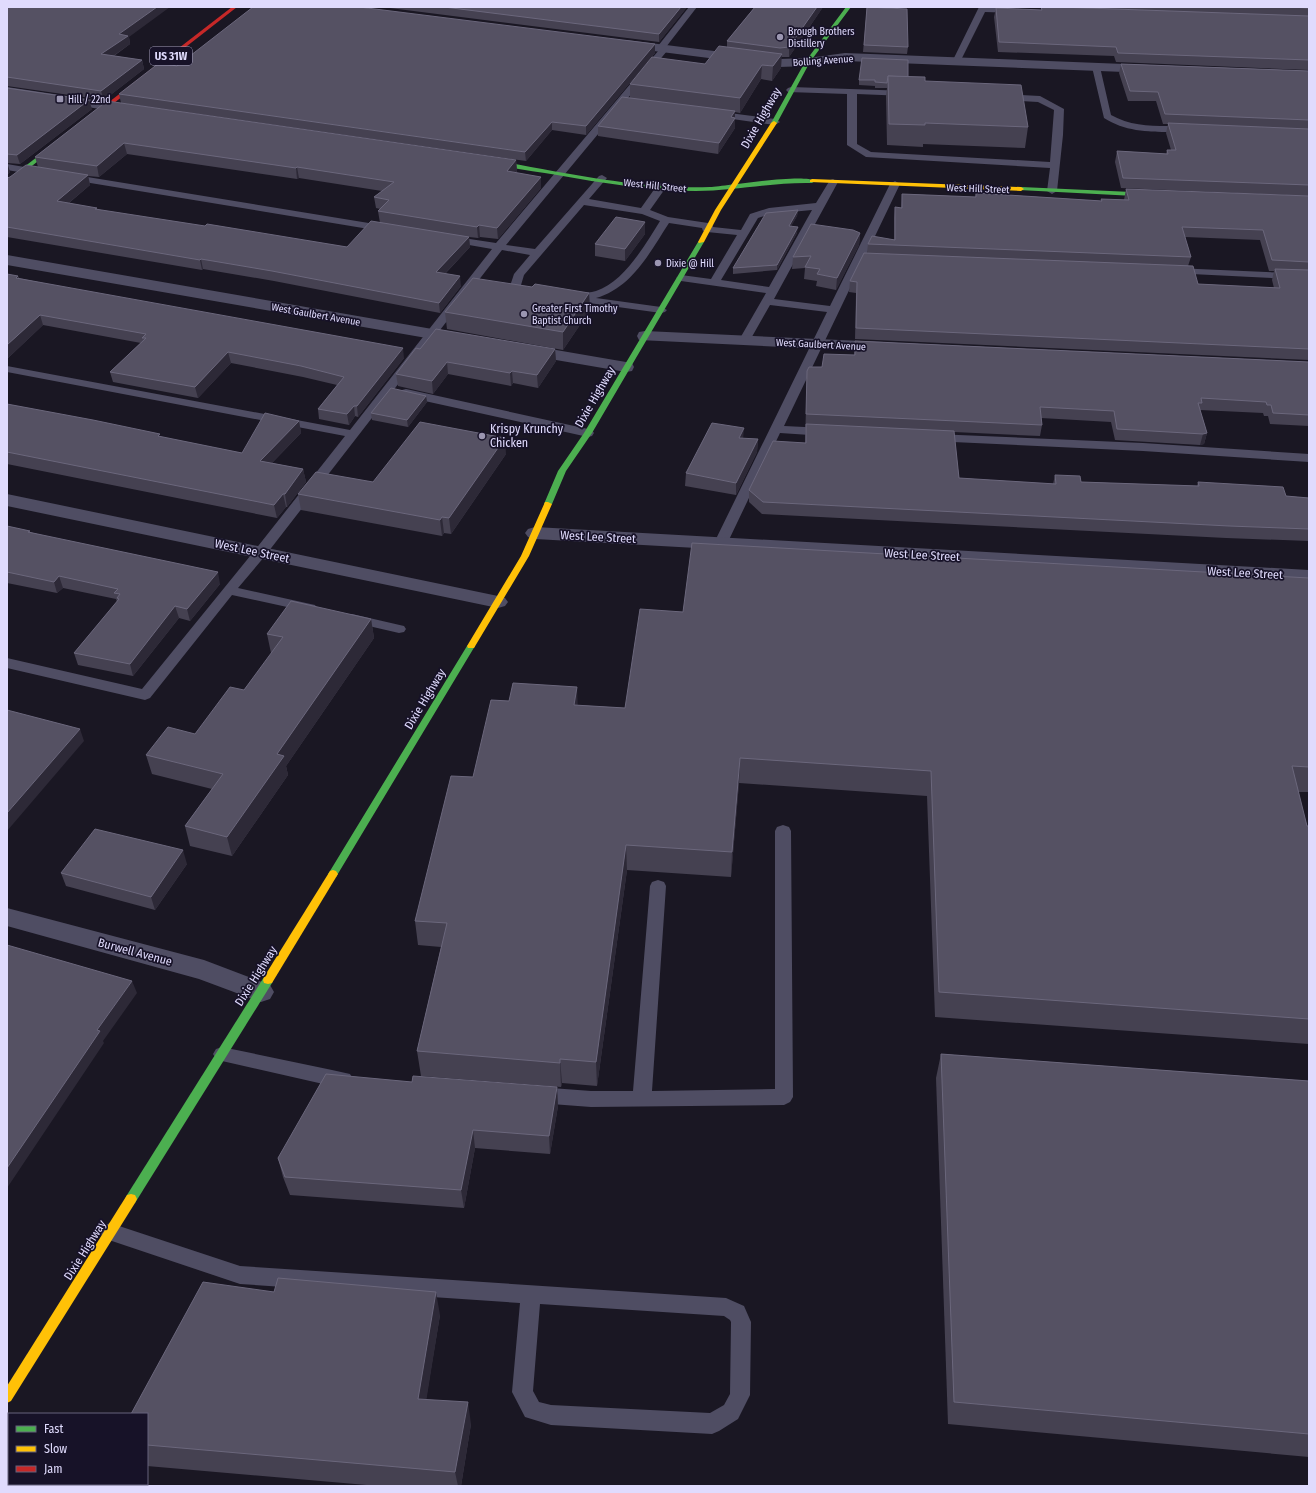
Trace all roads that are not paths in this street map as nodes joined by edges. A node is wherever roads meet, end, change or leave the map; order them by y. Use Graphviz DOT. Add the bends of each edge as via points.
graph roads {
  1 [pos="236,7"];
  2 [pos="693,7"];
  3 [pos="849,7"];
  4 [pos="983,8"];
  5 [pos="1028,11"];
  6 [pos="614,42"];
  7 [pos="662,48"];
  8 [pos="808,62"];
  9 [pos="956,62"];
  10 [pos="1096,67"];
  11 [pos="1159,70"];
  12 [pos="791,90"];
  13 [pos="7,91"];
  14 [pos="852,92"];
  15 [pos="914,93"];
  16 [pos="997,96"];
  17 [pos="107,106"];
  18 [pos="122,108"];
  19 [pos="705,113"];
  20 [pos="775,122"];
  21 [pos="83,124"];
  22 [pos="1199,130"];
  23 [pos="65,138"];
  24 [pos="474,159"];
  25 [pos="1055,165"];
  26 [pos="7,167"];
  27 [pos="24,170"];
  28 [pos="561,172"];
  29 [pos="602,178"];
  30 [pos="834,182"];
  31 [pos="7,183"];
  32 [pos="895,184"];
  33 [pos="662,186"];
  34 [pos="733,186"];
  35 [pos="1052,191"];
  36 [pos="1161,195"];
  37 [pos="581,201"];
  38 [pos="820,206"];
  39 [pos="644,211"];
  40 [pos="666,220"];
  41 [pos="708,227"];
  42 [pos="399,231"];
  43 [pos="744,233"];
  44 [pos="437,237"];
  45 [pos="499,247"];
  46 [pos="537,253"];
  47 [pos="859,259"];
  48 [pos="7,260"];
  49 [pos="873,260"];
  50 [pos="1164,271"];
  51 [pos="1309,277"];
  52 [pos="681,278"];
  53 [pos="714,283"];
  54 [pos="773,291"];
  55 [pos="544,293"];
  56 [pos="559,295"];
  57 [pos="574,298"];
  58 [pos="767,301"];
  59 [pos="661,310"];
  60 [pos="834,310"];
  61 [pos="431,333"];
  62 [pos="645,336"];
  63 [pos="746,340"];
  64 [pos="478,341"];
  65 [pos="817,344"];
  66 [pos="509,347"];
  67 [pos="897,347"];
  68 [pos="626,367"];
  69 [pos="7,369"];
  70 [pos="387,388"];
  71 [pos="776,429"];
  72 [pos="588,432"];
  73 [pos="838,433"];
  74 [pos="352,434"];
  75 [pos="924,437"];
  76 [pos="1309,458"];
  77 [pos="7,500"];
  78 [pos="535,533"];
  79 [pos="721,543"];
  80 [pos="260,553"];
  81 [pos="1309,576"];
  82 [pos="228,590"];
  83 [pos="498,602"];
  84 [pos="322,611"];
  85 [pos="338,614"];
  86 [pos="400,629"];
  87 [pos="7,663"];
  88 [pos="783,831"];
  89 [pos="658,886"];
  90 [pos="7,917"];
  91 [pos="261,992"];
  92 [pos="222,1054"];
  93 [pos="364,1081"];
  94 [pos="521,1094"];
  95 [pos="642,1098"];
  96 [pos="110,1232"];
  97 [pos="531,1295"];
  98 [pos="7,1397"];
  1 -- 17 [label="street, US 31W"];
  2 -- 7 [label="lane"];
  3 -- 8 [label="street, Dixie Highway"];
  4 -- 5 [label="lane"];
  4 -- 9 [label="lane"];
  6 -- 7 [label="street, Bolling Avenue"];
  7 -- 8 [label="street, Bolling Avenue" via="779,63"];
  7 -- 28 [label="lane" via="624,103"];
  8 -- 9 [label="street, Bolling Avenue" via="845,58"];
  8 -- 12 [label="street, Dixie Highway"];
  9 -- 10 [label="street, Bolling Avenue"];
  10 -- 11 [label="street, Bolling Avenue"];
  10 -- 22 [label="lane" via="1107,116 1113,120 1134,127"];
  12 -- 14 [label="lane"];
  12 -- 20 [label="street, Dixie Highway"];
  13 -- 17 [label="street"];
  14 -- 15 [label="lane"];
  14 -- 25 [label="lane" via="852,145 869,155"];
  16 -- 25 [label="lane" via="1040,99 1059,109"];
  17 -- 18 [label="street"];
  17 -- 21 [label="street, US 31W"];
  19 -- 20 [label="lane"];
  20 -- 34 [label="street, Dixie Highway"];
  23 -- 27 [label="street"];
  24 -- 28 [label="street, West Hill Street"];
  25 -- 35 [label="lane"];
  26 -- 27 [label="lane"];
  27 -- 31 [label="street"];
  27 -- 42 [label="lane"];
  28 -- 29 [label="street, West Hill Street"];
  28 -- 45 [label="lane"];
  29 -- 33 [label="street, West Hill Street"];
  29 -- 37 [label="lane"];
  30 -- 32 [label="street, West Hill Street"];
  30 -- 34 [label="street, West Hill Street" via="777,180"];
  30 -- 38 [label="lane"];
  32 -- 35 [label="street, West Hill Street"];
  32 -- 47 [label="lane"];
  33 -- 34 [label="street, West Hill Street" via="696,189"];
  33 -- 39 [label="lane"];
  34 -- 41 [label="street, Dixie Highway"];
  35 -- 36 [label="street, West Hill Street"];
  37 -- 39 [label="lane"];
  37 -- 46 [label="lane"];
  38 -- 43 [label="lane" via="769,211 754,216"];
  38 -- 54 [label="lane"];
  39 -- 40 [label="lane"];
  40 -- 41 [label="lane"];
  40 -- 57 [label="lane" via="636,265 618,285 603,294"];
  41 -- 43 [label="lane"];
  41 -- 52 [label="street, Dixie Highway"];
  43 -- 53 [label="lane"];
  44 -- 45 [label="lane"];
  45 -- 46 [label="lane"];
  45 -- 61 [label="lane"];
  46 -- 55 [label="lane" via="519,274 515,286 521,290"];
  47 -- 49 [label="lane"];
  47 -- 60 [label="lane"];
  48 -- 61 [label="street, West Gaulbert Avenue"];
  50 -- 51 [label="lane"];
  52 -- 53 [label="lane"];
  52 -- 59 [label="street, Dixie Highway"];
  53 -- 54 [label="lane"];
  54 -- 58 [label="lane"];
  56 -- 57 [label="lane"];
  57 -- 59 [label="lane"];
  58 -- 60 [label="lane"];
  58 -- 63 [label="lane"];
  59 -- 62 [label="street, Dixie Highway"];
  60 -- 65 [label="lane"];
  61 -- 64 [label="street, West Gaulbert Avenue"];
  61 -- 70 [label="lane"];
  62 -- 63 [label="street, West Gaulbert Avenue"];
  62 -- 68 [label="street, Dixie Highway"];
  63 -- 65 [label="street, West Gaulbert Avenue"];
  65 -- 67 [label="street, West Gaulbert Avenue"];
  65 -- 71 [label="lane"];
  66 -- 68 [label="street"];
  68 -- 72 [label="street, Dixie Highway"];
  69 -- 74 [label="lane"];
  70 -- 72 [label="lane"];
  70 -- 74 [label="lane"];
  71 -- 73 [label="lane"];
  71 -- 79 [label="lane"];
  72 -- 78 [label="street, Dixie Highway" via="562,471"];
  74 -- 80 [label="lane"];
  75 -- 76 [label="lane" via="1143,446"];
  77 -- 80 [label="street, West Lee Street"];
  78 -- 79 [label="street, West Lee Street"];
  78 -- 83 [label="street, Dixie Highway" via="525,556"];
  79 -- 81 [label="street, West Lee Street"];
  80 -- 82 [label="lane"];
  80 -- 83 [label="street, West Lee Street"];
  82 -- 84 [label="lane"];
  82 -- 87 [label="lane" via="145,695"];
  83 -- 91 [label="street, Dixie Highway"];
  85 -- 86 [label="lane"];
  88 -- 95 [label="lane" via="784,1097"];
  89 -- 95 [label="lane"];
  90 -- 91 [label="street, Burwell Avenue" via="204,970"];
  91 -- 92 [label="street, Dixie Highway"];
  92 -- 93 [label="lane" via="332,1078"];
  92 -- 96 [label="street, Dixie Highway"];
  94 -- 95 [label="lane" via="591,1099"];
  96 -- 97 [label="lane" via="240,1275"];
  96 -- 98 [label="street, Dixie Highway"];
  97 -- 97 [label="lane" via="726,1307 737,1314 741,1322 740,1395 731,1412 712,1424 551,1415 532,1410 522,1392"];
}
